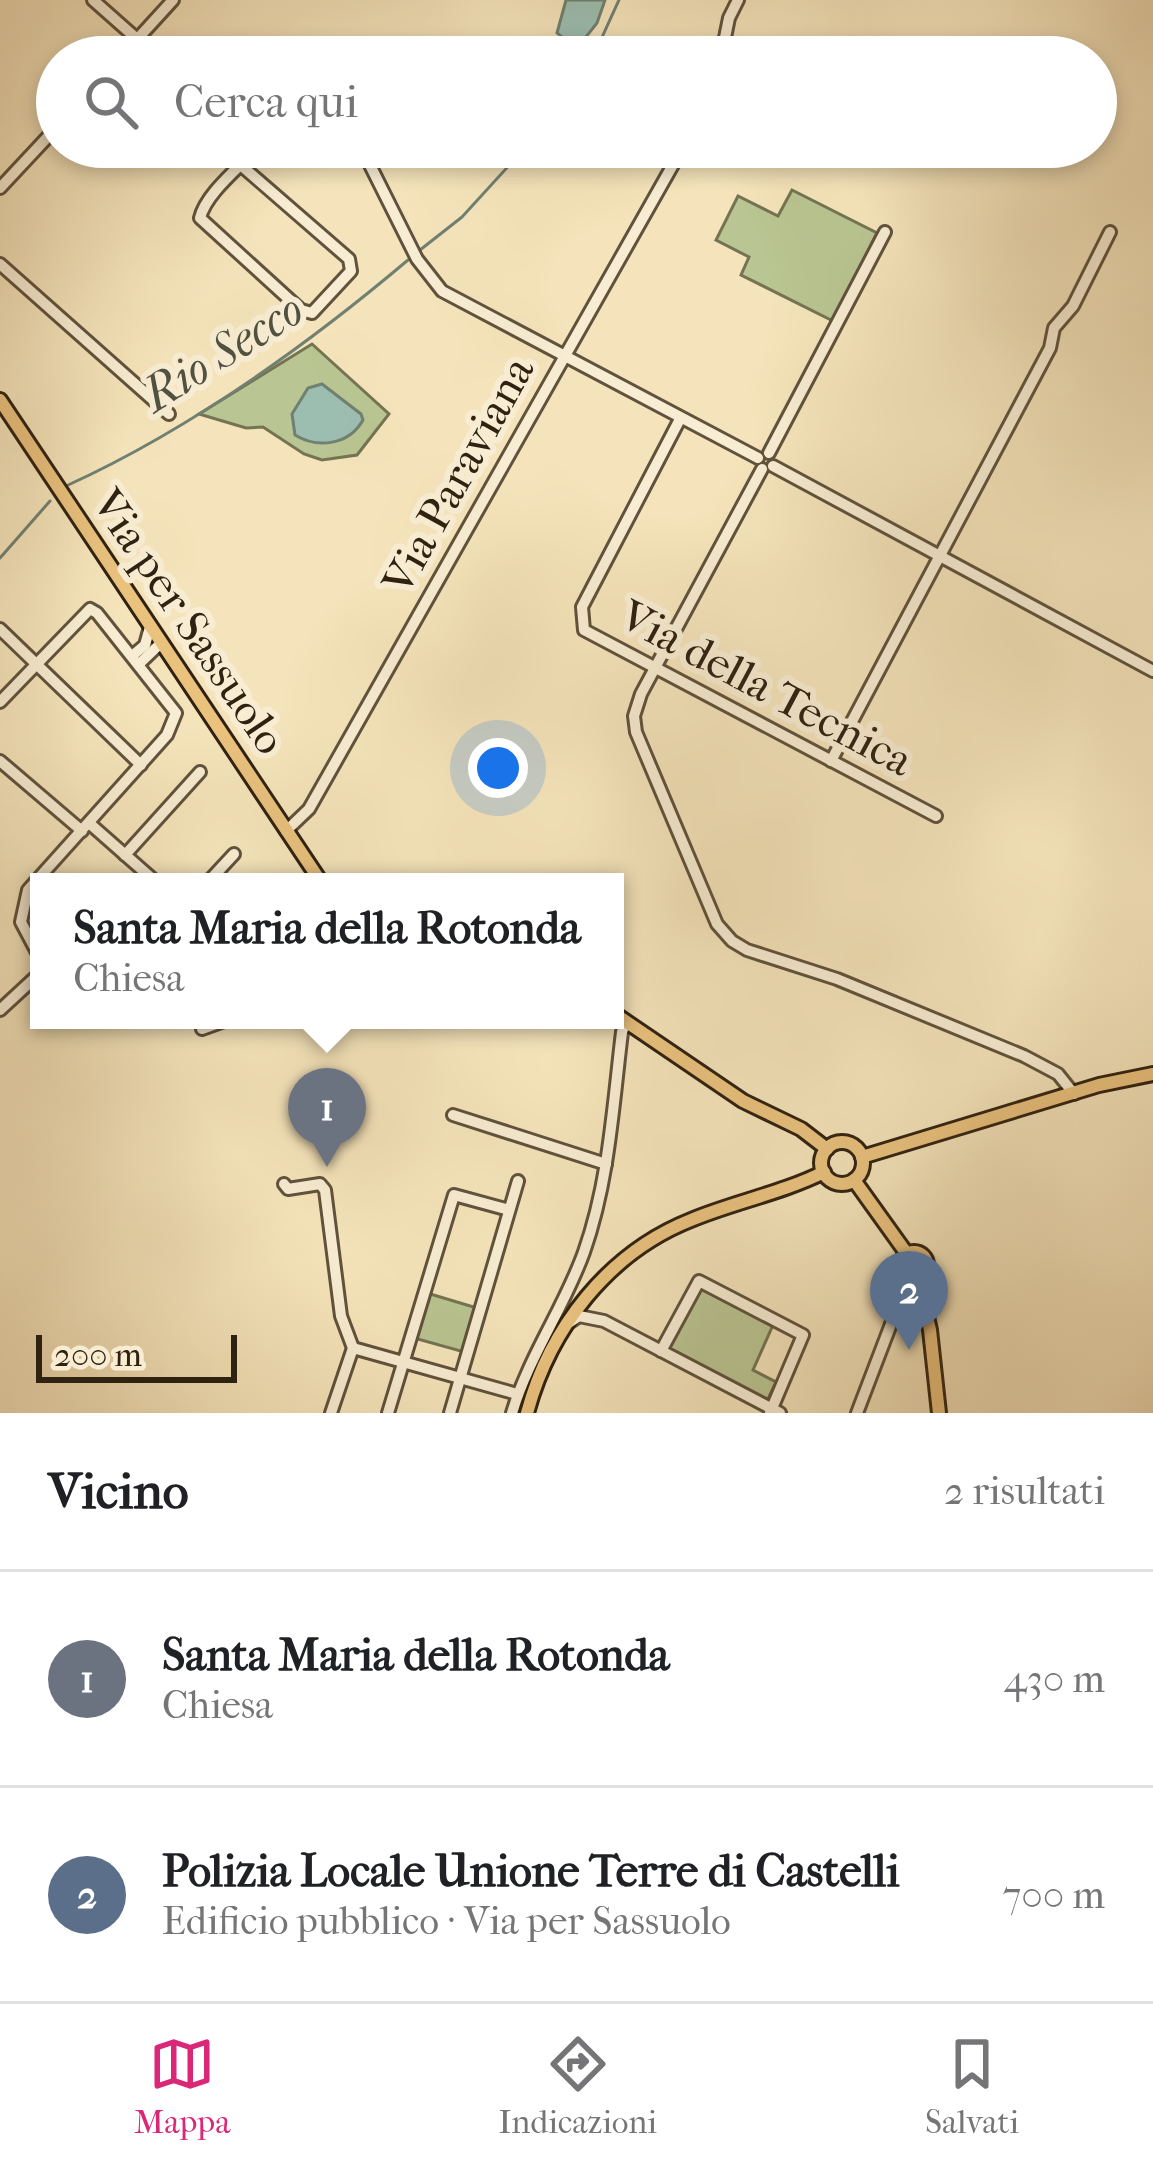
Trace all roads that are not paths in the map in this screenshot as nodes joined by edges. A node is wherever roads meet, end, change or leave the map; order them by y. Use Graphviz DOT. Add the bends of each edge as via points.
graph roads {
  1 [pos="94,0"];
  2 [pos="172,0"];
  3 [pos="738,0"];
  4 [pos="134,36"];
  5 [pos="140,36"];
  6 [pos="725,36"];
  7 [pos="36,149"];
  8 [pos="239,168"];
  9 [pos="243,168"];
  10 [pos="372,168"];
  11 [pos="671,168"];
  12 [pos="0,188"];
  13 [pos="885,232"];
  14 [pos="1110,232"];
  15 [pos="0,264"];
  16 [pos="564,358"];
  17 [pos="0,400"];
  18 [pos="169,415"];
  19 [pos="680,419"];
  20 [pos="766,462"];
  21 [pos="940,555"];
  22 [pos="0,629"];
  23 [pos="150,647"];
  24 [pos="32,664"];
  25 [pos="656,669"];
  26 [pos="1153,670"];
  27 [pos="0,702"];
  28 [pos="0,761"];
  29 [pos="831,761"];
  30 [pos="141,765"];
  31 [pos="200,772"];
  32 [pos="936,816"];
  33 [pos="85,827"];
  34 [pos="286,831"];
  35 [pos="234,854"];
  36 [pos="125,855"];
  37 [pos="43,873"];
  38 [pos="146,873"];
  39 [pos="216,873"];
  40 [pos="315,873"];
  41 [pos="30,888"];
  42 [pos="30,939"];
  43 [pos="30,982"];
  44 [pos="0,1010"];
  45 [pos="624,1019"];
  46 [pos="621,1029"];
  47 [pos="1153,1074"];
  48 [pos="1074,1094"];
  49 [pos="454,1115"];
  50 [pos="827,1149"];
  51 [pos="862,1156"];
  52 [pos="606,1164"];
  53 [pos="824,1172"];
  54 [pos="854,1180"];
  55 [pos="518,1181"];
  56 [pos="284,1184"];
  57 [pos="509,1210"];
  58 [pos="907,1254"];
  59 [pos="914,1277"];
  60 [pos="600,1281"];
  61 [pos="900,1302"];
  62 [pos="604,1321"];
  63 [pos="563,1328"];
  64 [pos="931,1330"];
  65 [pos="353,1348"];
  66 [pos="661,1351"];
  67 [pos="404,1363"];
  68 [pos="460,1378"];
  69 [pos="518,1394"];
  70 [pos="774,1412"];
  71 [pos="332,1413"];
  72 [pos="388,1413"];
  73 [pos="450,1413"];
  74 [pos="512,1413"];
  75 [pos="527,1413"];
  76 [pos="857,1413"];
  77 [pos="939,1413"];
  1 -- 4 [label="street"];
  2 -- 5 [label="street"];
  3 -- 6 [label="street"];
  7 -- 12 [label="street"];
  8 -- 9 [label="street" via="200,218 312,313 352,264"];
  10 -- 16 [label="street" via="433,283"];
  11 -- 16 [label="street, Via Paraviana"];
  13 -- 20 [label="street"];
  14 -- 21 [label="street"];
  15 -- 18 [label="street"];
  16 -- 19 [label="street"];
  16 -- 34 [label="street, Via Paraviana" via="309,809"];
  17 -- 23 [label="main road, Via per Sassuolo"];
  19 -- 20 [label="street"];
  19 -- 25 [label="street, Via della Tecnica" via="580,613 589,634"];
  20 -- 21 [label="street"];
  20 -- 25 [label="street"];
  21 -- 26 [label="street"];
  21 -- 29 [label="street"];
  22 -- 24 [label="street"];
  23 -- 24 [label="street" via="90,609"];
  23 -- 30 [label="street" via="176,713"];
  23 -- 34 [label="main road, Via per Sassuolo"];
  24 -- 27 [label="street"];
  24 -- 30 [label="street"];
  25 -- 29 [label="street, Via della Tecnica"];
  25 -- 48 [label="street" via="638,702 636,733 731,941 1011,1051 1058,1074"];
  28 -- 33 [label="street"];
  29 -- 32 [label="street, Via della Tecnica"];
  30 -- 33 [label="street"];
  31 -- 36 [label="street"];
  33 -- 36 [label="street"];
  33 -- 37 [label="street"];
  34 -- 40 [label="main road, Via per Sassuolo"];
  35 -- 39 [label="street"];
  36 -- 38 [label="street"];
  41 -- 42 [label="street" via="21,922"];
  43 -- 44 [label="street"];
  45 -- 50 [label="main road"];
  46 -- 52 [label="street"];
  47 -- 48 [label="main road"];
  48 -- 51 [label="main road"];
  49 -- 52 [label="street"];
  50 -- 51 [label="main road" via="844,1143"];
  50 -- 53 [label="main road"];
  51 -- 54 [label="main road"];
  52 -- 69 [label="street" via="583,1254"];
  53 -- 54 [label="main road" via="837,1184"];
  53 -- 60 [label="main road" via="687,1221"];
  54 -- 58 [label="main road"];
  55 -- 57 [label="street"];
  56 -- 65 [label="street" via="325,1190 341,1316"];
  57 -- 67 [label="street" via="454,1195"];
  57 -- 68 [label="street"];
  58 -- 59 [label="main road" via="901,1265"];
  58 -- 59 [label="main road" via="925,1260 926,1270"];
  59 -- 61 [label="street"];
  59 -- 64 [label="main road"];
  60 -- 62 [label="street" via="594,1306"];
  60 -- 63 [label="main road"];
  61 -- 64 [label="street" via="919,1302"];
  61 -- 76 [label="street"];
  62 -- 63 [label="street" via="579,1316"];
  62 -- 66 [label="street"];
  63 -- 75 [label="main road"];
  64 -- 77 [label="main road"];
  65 -- 67 [label="street"];
  65 -- 71 [label="street"];
  66 -- 70 [label="street"];
  66 -- 70 [label="street" via="699,1281 803,1335"];
  67 -- 68 [label="street"];
  67 -- 72 [label="street"];
  68 -- 69 [label="street"];
  68 -- 73 [label="street"];
  69 -- 74 [label="street"];
}
